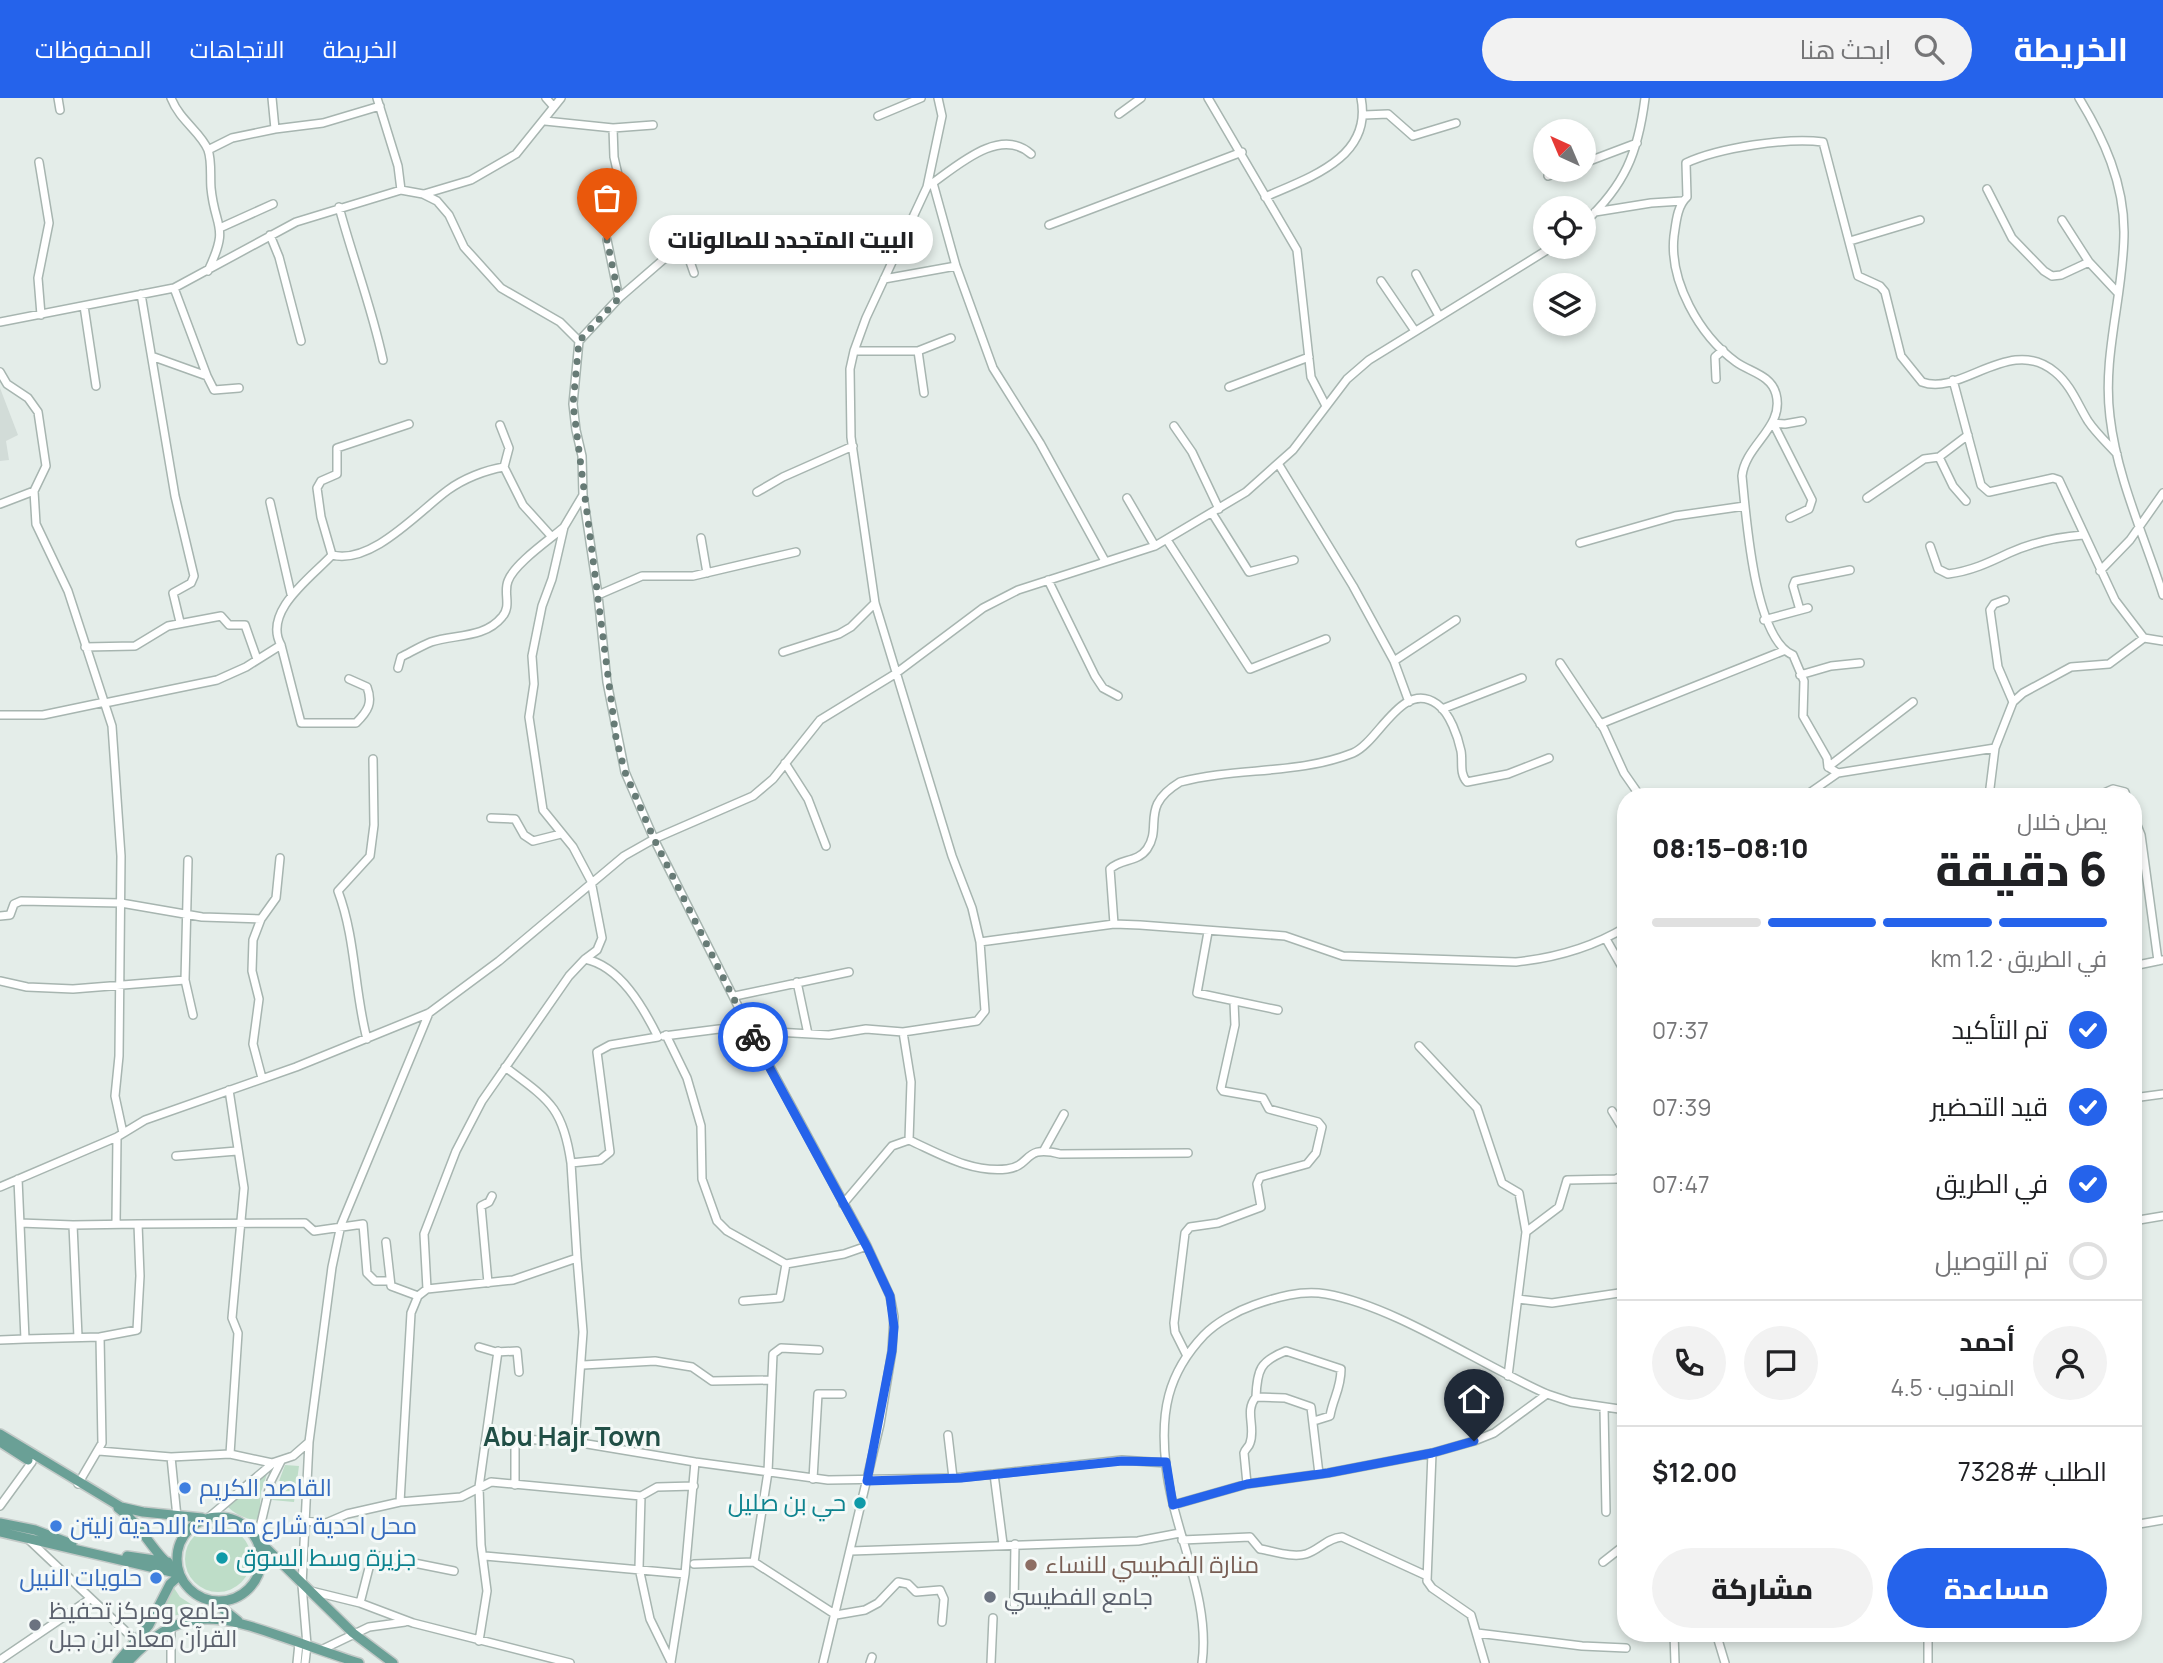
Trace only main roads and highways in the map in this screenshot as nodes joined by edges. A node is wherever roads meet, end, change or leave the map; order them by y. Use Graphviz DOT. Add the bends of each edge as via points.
graph roads {
  1 [pos="0,1434"];
  2 [pos="0,1442"];
  3 [pos="208,1518"];
  4 [pos="0,1523"];
  5 [pos="0,1532"];
  6 [pos="257,1540"];
  7 [pos="164,1561"];
  8 [pos="179,1571"];
  9 [pos="219,1602"];
  10 [pos="205,1617"];
  11 [pos="239,1622"];
  12 [pos="117,1663"];
  13 [pos="127,1663"];
  14 [pos="359,1663"];
  15 [pos="393,1663"];
  1 -- 3 [label="main road" via="121,1507"];
  2 -- 7 [label="main road" via="124,1513"];
  3 -- 6 [label="main road" via="231,1518 251,1530"];
  3 -- 8 [label="main road" via="181,1540"];
  4 -- 7 [label="main road" via="99,1553"];
  5 -- 8 [label="main road"];
  6 -- 9 [label="main road" via="261,1552 258,1576 241,1595"];
  6 -- 15 [label="main road" via="353,1633"];
  7 -- 8 [label="main road"];
  8 -- 9 [label="main road" via="190,1590"];
  8 -- 12 [label="main road" via="157,1612"];
  9 -- 10 [label="main road"];
  9 -- 11 [label="main road"];
  10 -- 11 [label="main road"];
  10 -- 13 [label="main road" via="171,1626"];
  11 -- 14 [label="main road"];
}
